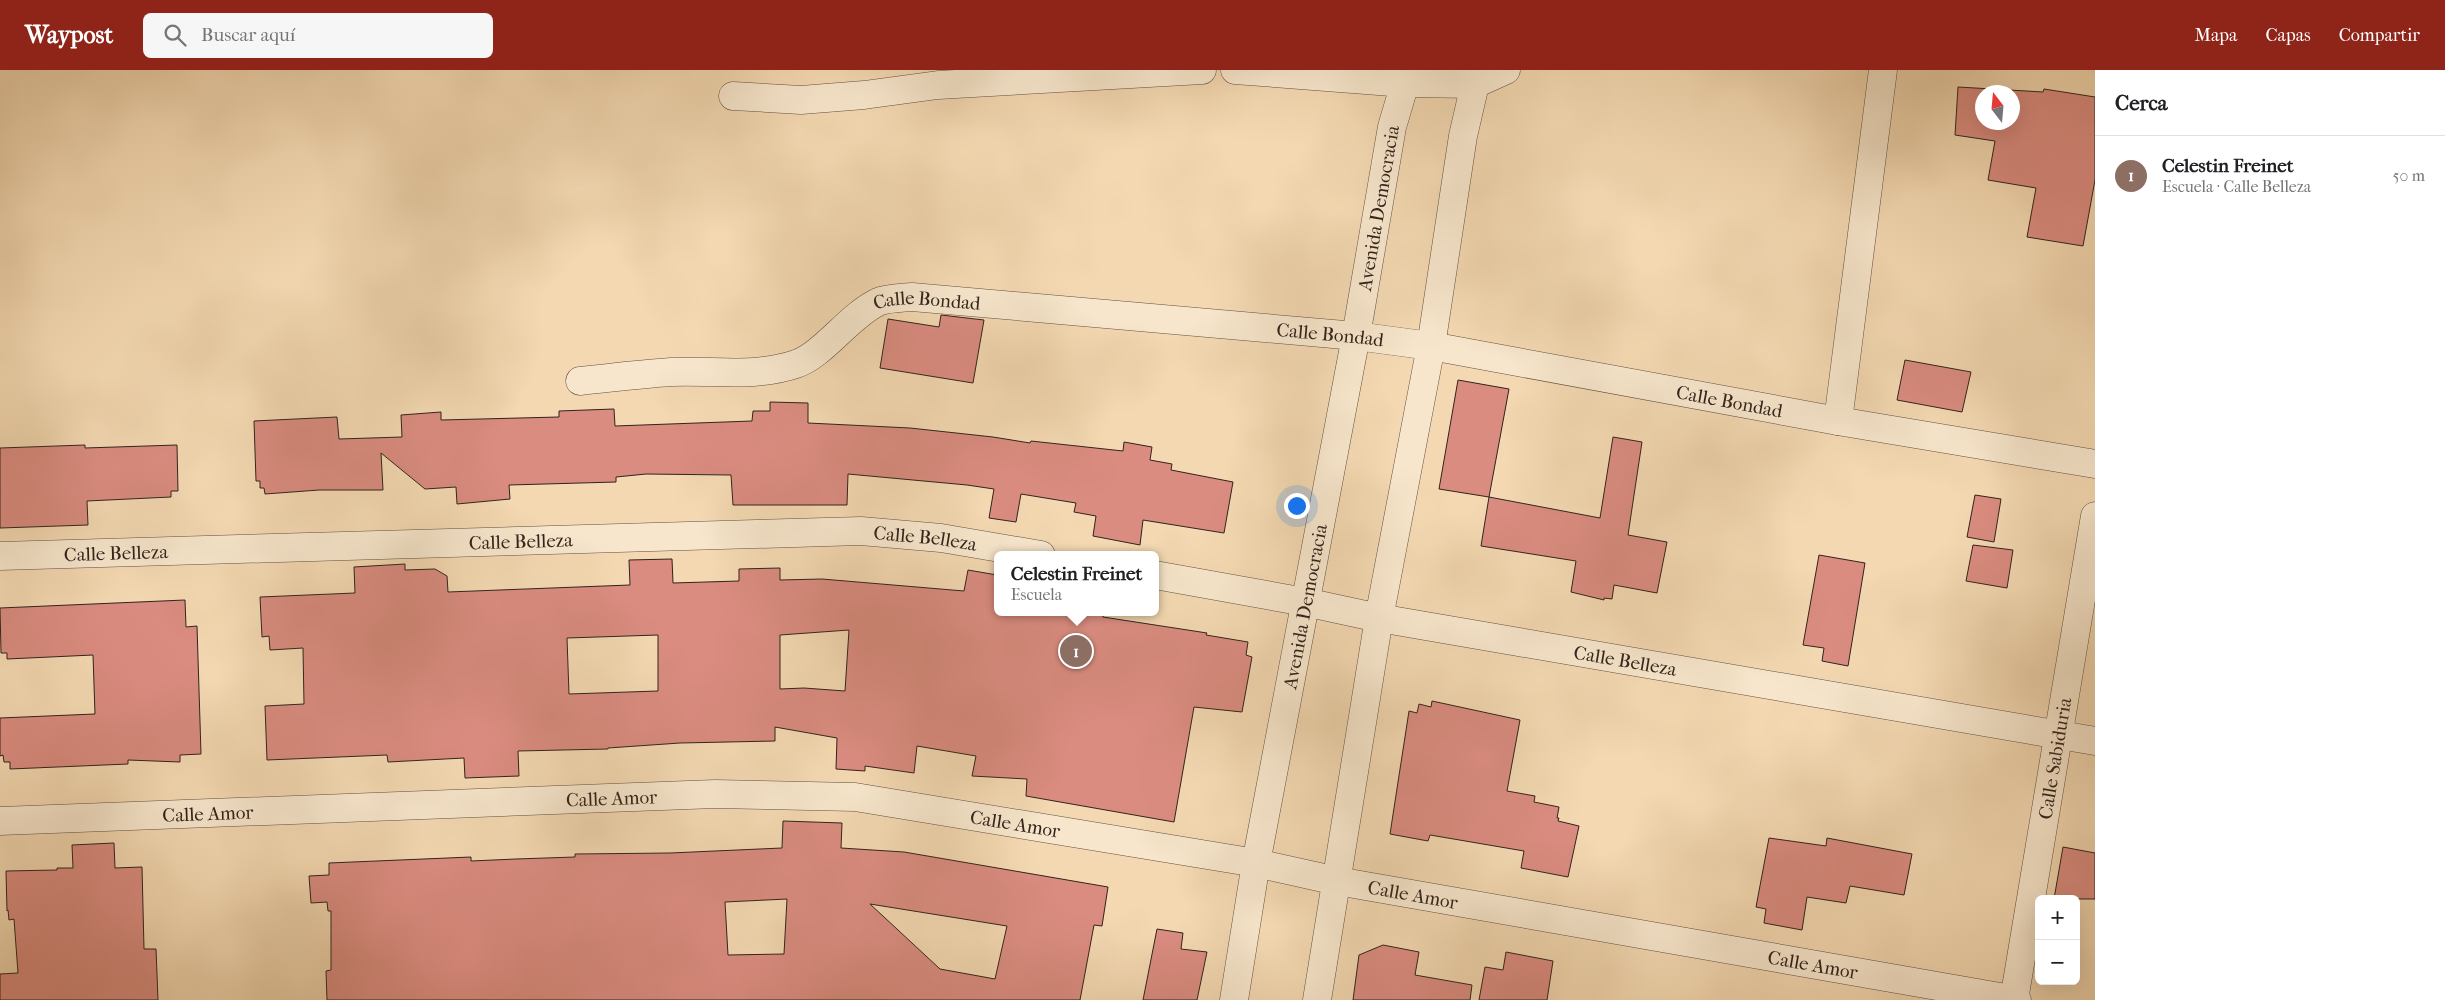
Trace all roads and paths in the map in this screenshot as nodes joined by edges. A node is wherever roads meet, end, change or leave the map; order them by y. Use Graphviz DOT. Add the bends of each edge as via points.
graph roads {
  1 [pos="1202,70"];
  2 [pos="1235,70"];
  3 [pos="1506,70"];
  4 [pos="1883,70"];
  5 [pos="1409,76"];
  6 [pos="1472,77"];
  7 [pos="733,96"];
  8 [pos="1356,336"];
  9 [pos="1431,346"];
  10 [pos="580,382"];
  11 [pos="1838,421"];
  12 [pos="2095,464"];
  13 [pos="2095,516"];
  14 [pos="1018,551"];
  15 [pos="0,556"];
  16 [pos="1159,576"];
  17 [pos="1305,602"];
  18 [pos="1379,618"];
  19 [pos="2060,735"];
  20 [pos="2095,741"];
  21 [pos="0,821"];
  22 [pos="1256,863"];
  23 [pos="1337,881"];
  24 [pos="1234,1000"];
  25 [pos="1317,1000"];
  26 [pos="2015,1000"];
  1 -- 7 [label="street" via="938,85 801,100"];
  2 -- 5 [label="street"];
  3 -- 6 [label="street"];
  4 -- 11 [label="street"];
  5 -- 6 [label="street"];
  5 -- 8 [label="street, Avenida Democracia" via="1392,127"];
  6 -- 9 [label="street"];
  8 -- 9 [label="street, Calle Bondad"];
  8 -- 10 [label="street, Calle Bondad" via="912,297 879,302 856,316 799,363 772,372 672,372"];
  8 -- 17 [label="street, Avenida Democracia"];
  9 -- 11 [label="street, Calle Bondad"];
  9 -- 18 [label="street"];
  11 -- 12 [label="street, Calle Bondad"];
  13 -- 19 [label="street, Calle Sabiduria"];
  14 -- 15 [label="street, Calle Belleza" via="942,538 861,531"];
  16 -- 17 [label="street, Calle Belleza"];
  17 -- 18 [label="street, Calle Belleza"];
  17 -- 22 [label="street, Avenida Democracia"];
  18 -- 19 [label="street, Calle Belleza"];
  18 -- 23 [label="street"];
  19 -- 20 [label="street, Calle Belleza"];
  19 -- 26 [label="street, Calle Sabiduria"];
  21 -- 22 [label="street, Calle Amor" via="715,794 855,797"];
  22 -- 23 [label="street, Calle Amor"];
  22 -- 24 [label="street, Avenida Democracia"];
  23 -- 25 [label="street"];
  23 -- 26 [label="street, Calle Amor"];
}
